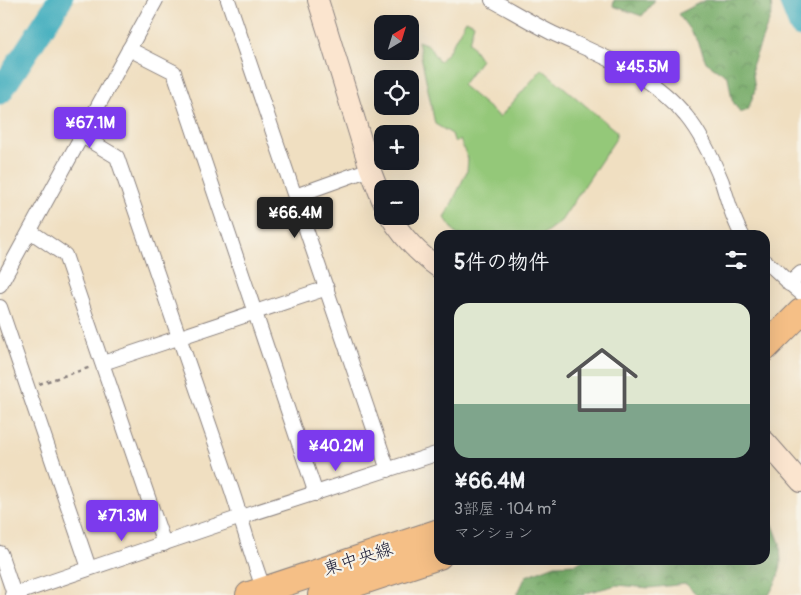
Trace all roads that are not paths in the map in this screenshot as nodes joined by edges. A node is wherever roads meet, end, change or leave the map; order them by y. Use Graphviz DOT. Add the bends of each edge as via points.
graph roads {
  1 [pos="156,0"];
  2 [pos="228,0"];
  3 [pos="318,0"];
  4 [pos="492,0"];
  5 [pos="129,49"];
  6 [pos="82,136"];
  7 [pos="370,169"];
  8 [pos="374,180"];
  9 [pos="295,196"];
  10 [pos="396,225"];
  11 [pos="739,230"];
  12 [pos="30,231"];
  13 [pos="434,264"];
  14 [pos="770,265"];
  15 [pos="801,273"];
  16 [pos="789,284"];
  17 [pos="0,285"];
  18 [pos="326,288"];
  19 [pos="801,293"];
  20 [pos="0,307"];
  21 [pos="255,312"];
  22 [pos="801,312"];
  23 [pos="178,338"];
  24 [pos="770,343"];
  25 [pos="103,362"];
  26 [pos="770,446"];
  27 [pos="434,455"];
  28 [pos="388,470"];
  29 [pos="801,482"];
  30 [pos="316,494"];
  31 [pos="242,517"];
  32 [pos="434,534"];
  33 [pos="164,544"];
  34 [pos="0,553"];
  35 [pos="434,558"];
  36 [pos="89,568"];
  37 [pos="257,592"];
  38 [pos="13,595"];
  39 [pos="321,595"];
  1 -- 5 [label="street"];
  2 -- 9 [label="street"];
  3 -- 7 [label="street"];
  4 -- 11 [label="street" via="651,82 686,116 704,146"];
  5 -- 6 [label="street"];
  5 -- 21 [label="street" via="174,72"];
  6 -- 12 [label="street"];
  6 -- 23 [label="street" via="117,158"];
  7 -- 8 [label="street"];
  7 -- 9 [label="street"];
  9 -- 18 [label="street"];
  10 -- 13 [label="street" via="413,248"];
  12 -- 17 [label="street"];
  12 -- 25 [label="street" via="65,255"];
  14 -- 16 [label="street"];
  15 -- 16 [label="street"];
  16 -- 19 [label="street"];
  18 -- 21 [label="street"];
  18 -- 28 [label="street"];
  20 -- 36 [label="street"];
  21 -- 23 [label="street"];
  21 -- 30 [label="street"];
  22 -- 24 [label="highway"];
  23 -- 25 [label="street"];
  23 -- 31 [label="street"];
  25 -- 33 [label="street"];
  26 -- 29 [label="street"];
  27 -- 28 [label="street"];
  28 -- 30 [label="street"];
  30 -- 31 [label="street"];
  31 -- 33 [label="street"];
  31 -- 37 [label="street" via="256,570"];
  32 -- 37 [label="highway, 東中央線"];
  33 -- 36 [label="street"];
  34 -- 38 [label="street"];
  35 -- 39 [label="highway, 東中央線"];
  36 -- 38 [label="street"];
}
